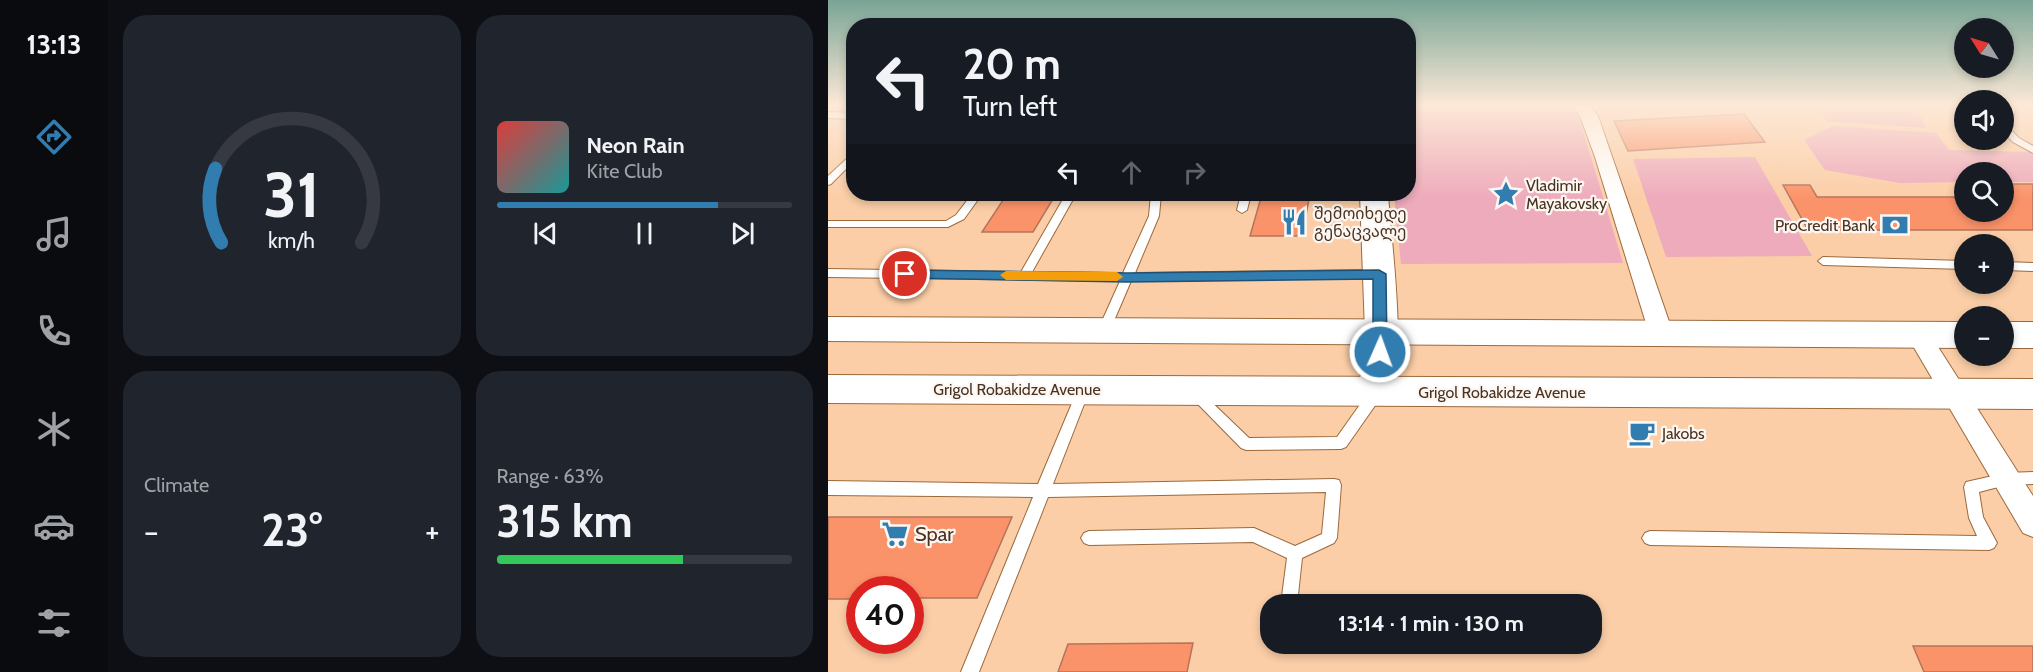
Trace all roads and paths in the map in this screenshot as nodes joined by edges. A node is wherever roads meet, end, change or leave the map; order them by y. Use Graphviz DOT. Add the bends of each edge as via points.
graph roads {
  1 [pos="1596,135"];
  2 [pos="2014,138"];
  3 [pos="2033,150"];
  4 [pos="846,163"];
  5 [pos="828,182"];
  6 [pos="972,201"];
  7 [pos="1067,201"];
  8 [pos="1155,201"];
  9 [pos="1244,201"];
  10 [pos="1374,201"];
  11 [pos="1242,210"];
  12 [pos="828,224"];
  13 [pos="1823,261"];
  14 [pos="1954,265"];
  15 [pos="2014,266"];
  16 [pos="2033,267"];
  17 [pos="828,273"];
  18 [pos="1379,274"];
  19 [pos="1024,276"];
  20 [pos="1127,277"];
  21 [pos="828,329"];
  22 [pos="1104,330"];
  23 [pos="1381,332"];
  24 [pos="1661,333"];
  25 [pos="1918,334"];
  26 [pos="1954,335"];
  27 [pos="2014,335"];
  28 [pos="2033,335"];
  29 [pos="828,389"];
  30 [pos="1083,389"];
  31 [pos="1190,390"];
  32 [pos="1377,391"];
  33 [pos="1953,394"];
  34 [pos="2033,394"];
  35 [pos="2020,478"];
  36 [pos="828,488"];
  37 [pos="1043,491"];
  38 [pos="2033,523"];
  39 [pos="1089,538"];
  40 [pos="1650,538"];
  41 [pos="1295,554"];
  42 [pos="1290,594"];
  43 [pos="970,672"];
  1 -- 24 [label="street"];
  2 -- 3 [label="lane"];
  4 -- 5 [label="lane"];
  6 -- 12 [label="lane" via="960,217 948,224"];
  7 -- 19 [label="lane"];
  8 -- 20 [label="lane" via="1154,216"];
  9 -- 11 [label="lane"];
  10 -- 18 [label="main road"];
  13 -- 14 [label="lane"];
  15 -- 16 [label="lane"];
  17 -- 19 [label="lane"];
  18 -- 20 [label="lane"];
  18 -- 23 [label="main road"];
  19 -- 20 [label="lane"];
  20 -- 22 [label="lane"];
  21 -- 22 [label="main road"];
  22 -- 23 [label="main road"];
  23 -- 24 [label="main road"];
  23 -- 32 [label="main road"];
  24 -- 25 [label="main road"];
  25 -- 26 [label="main road"];
  25 -- 33 [label="street"];
  27 -- 28 [label="main road"];
  29 -- 30 [label="main road, Grigol Robakidze Avenue"];
  30 -- 31 [label="main road, Grigol Robakidze Avenue"];
  30 -- 37 [label="lane"];
  31 -- 32 [label="main road, Grigol Robakidze Avenue"];
  31 -- 32 [label="lane" via="1246,444 1341,442"];
  32 -- 33 [label="main road, Grigol Robakidze Avenue"];
  33 -- 34 [label="main road, Grigol Robakidze Avenue"];
  33 -- 35 [label="street"];
  35 -- 38 [label="street"];
  35 -- 40 [label="lane" via="1971,487 1976,518 1989,543"];
  36 -- 37 [label="lane"];
  37 -- 41 [label="lane" via="1334,485 1329,538"];
  37 -- 43 [label="lane"];
  39 -- 41 [label="lane" via="1254,535"];
  41 -- 42 [label="lane"];
}
